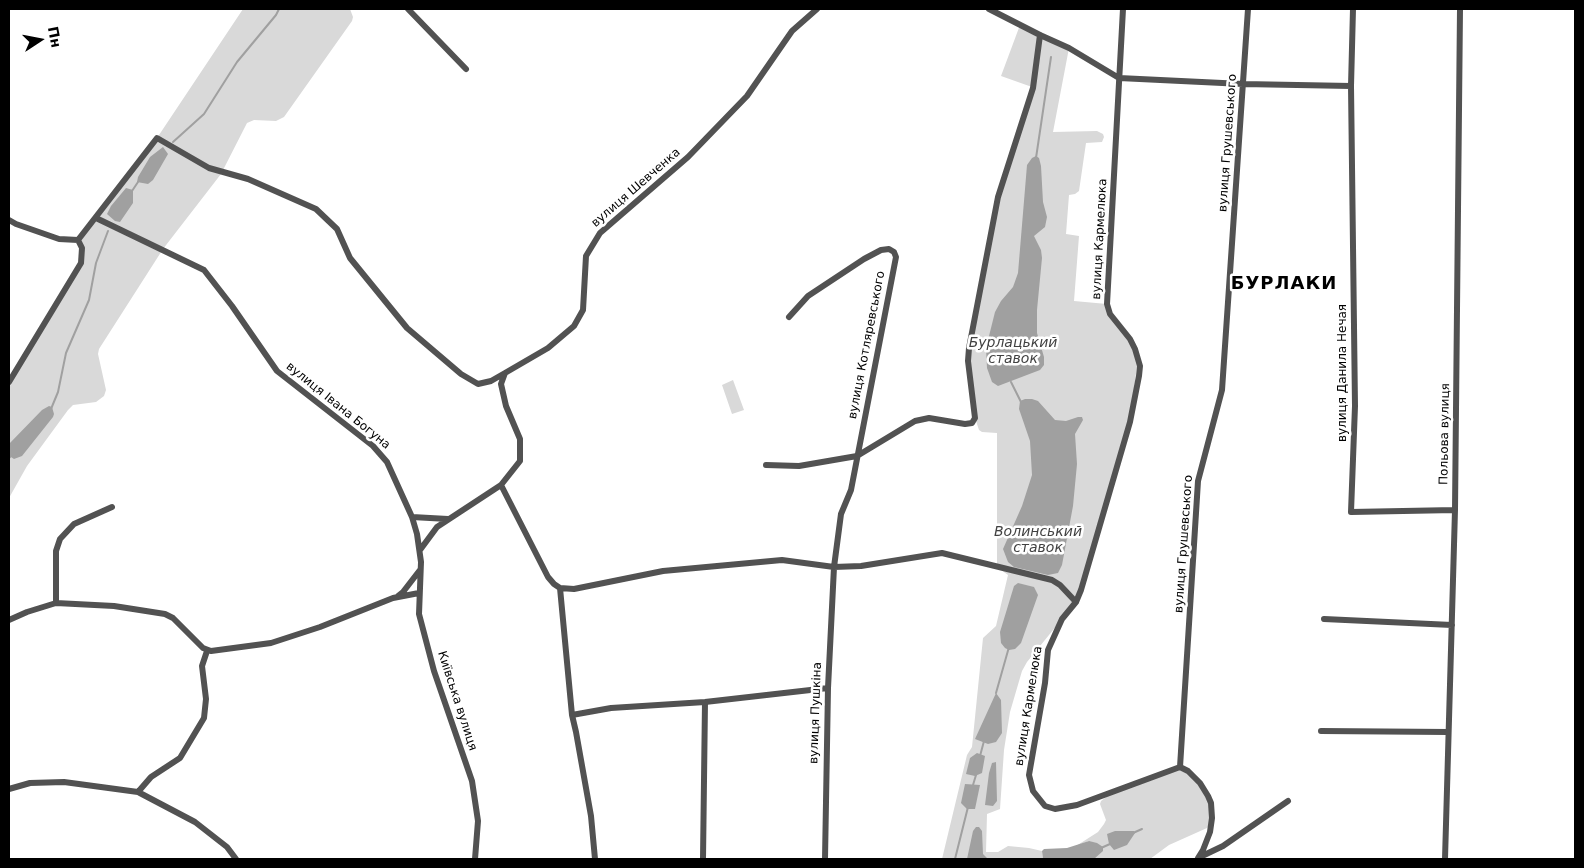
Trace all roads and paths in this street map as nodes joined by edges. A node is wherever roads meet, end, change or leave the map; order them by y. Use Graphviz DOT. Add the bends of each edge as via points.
graph roads {
  1 [pos="408,9"];
  2 [pos="817,9"];
  3 [pos="989,9"];
  4 [pos="1006,9"];
  5 [pos="1123,9"];
  6 [pos="1248,9"];
  7 [pos="1352,9"];
  8 [pos="1460,9"];
  9 [pos="1005,17"];
  10 [pos="1040,35"];
  11 [pos="466,69"];
  12 [pos="1119,78"];
  13 [pos="1243,84"];
  14 [pos="1352,86"];
  15 [pos="96,218"];
  16 [pos="9,220"];
  17 [pos="78,240"];
  18 [pos="789,317"];
  19 [pos="505,373"];
  20 [pos="9,382"];
  21 [pos="857,456"];
  22 [pos="766,465"];
  23 [pos="501,485"];
  24 [pos="112,507"];
  25 [pos="1455,510"];
  26 [pos="412,517"];
  27 [pos="448,519"];
  28 [pos="420,550"];
  29 [pos="834,568"];
  30 [pos="420,570"];
  31 [pos="560,588"];
  32 [pos="419,593"];
  33 [pos="396,597"];
  34 [pos="1076,602"];
  35 [pos="56,603"];
  36 [pos="1324,619"];
  37 [pos="9,620"];
  38 [pos="1452,626"];
  39 [pos="206,650"];
  40 [pos="828,688"];
  41 [pos="705,702"];
  42 [pos="572,715"];
  43 [pos="1321,731"];
  44 [pos="1448,732"];
  45 [pos="1180,767"];
  46 [pos="9,789"];
  47 [pos="138,792"];
  48 [pos="1288,801"];
  49 [pos="1196,858"];
  50 [pos="236,859"];
  51 [pos="475,859"];
  52 [pos="596,859"];
  53 [pos="703,859"];
  54 [pos="824,859"];
  55 [pos="1445,859"];
  1 -- 11 [label="street"];
  2 -- 19 [label="street, вулиця Шевченка" via="792,31 747,96 688,157 600,233 586,256 583,310 574,326 548,348"];
  3 -- 9 [label="street"];
  4 -- 9 [label="street"];
  5 -- 12 [label="street, вулиця Кармелюка"];
  6 -- 13 [label="street, вулиця Грушевського"];
  7 -- 14 [label="street, вулиця Данила Нечая"];
  8 -- 25 [label="street, Польова вулиця"];
  9 -- 10 [label="street"];
  10 -- 12 [label="street" via="1070,48"];
  10 -- 21 [label="street" via="1033,88 998,197 969,348 975,418 972,423 965,424 929,418 915,421"];
  12 -- 13 [label="street"];
  12 -- 34 [label="street, вулиця Кармелюка" via="1107,304 1110,314 1130,339 1140,366 1130,422"];
  13 -- 14 [label="street"];
  13 -- 45 [label="street, вулиця Грушевського" via="1222,390 1198,481"];
  14 -- 25 [label="street, вулиця Данила Нечая" via="1355,406 1351,512"];
  15 -- 17 [label="street"];
  15 -- 19 [label="street, вулиця Шевченка" via="157,138 208,168 248,179 316,209 337,229 350,258 407,328 461,374 478,384"];
  15 -- 26 [label="street, вулиця Івана Богуна" via="208,272 281,375 383,455"];
  16 -- 17 [label="street" via="59,239"];
  17 -- 20 [label="street" via="82,248 81,263"];
  18 -- 21 [label="street, вулиця Котляревського" via="808,296 864,259 880,250 894,252 896,257"];
  19 -- 23 [label="street" via="501,384 506,406 520,438 520,461"];
  21 -- 22 [label="street" via="799,466"];
  21 -- 29 [label="street, вулиця Котляревського" via="851,490 841,514"];
  23 -- 27 [label="street"];
  23 -- 31 [label="street" via="548,576"];
  24 -- 35 [label="street" via="74,524 60,539 56,551"];
  25 -- 38 [label="street, Польова вулиця"];
  26 -- 27 [label="street"];
  26 -- 28 [label="street, вулиця Івана Богуна"];
  27 -- 28 [label="street" via="432,532"];
  28 -- 30 [label="street, Київська вулиця"];
  29 -- 31 [label="street" via="782,560 663,571"];
  29 -- 34 [label="street" via="942,554 1052,580"];
  29 -- 40 [label="street, вулиця Пушкіна"];
  30 -- 32 [label="street, Київська вулиця"];
  30 -- 33 [label="street"];
  31 -- 42 [label="street"];
  32 -- 33 [label="street"];
  32 -- 51 [label="street, Київська вулиця" via="419,614 434,671 472,781 478,821"];
  33 -- 39 [label="street" via="272,643"];
  34 -- 45 [label="street, вулиця Кармелюка" via="1062,619 1048,650 1029,775 1033,791 1045,806 1055,810"];
  35 -- 37 [label="street"];
  35 -- 39 [label="street" via="114,606 164,614 173,618"];
  36 -- 38 [label="street"];
  38 -- 44 [label="street, Польова вулиця"];
  39 -- 47 [label="street" via="202,666 206,704 204,718 180,758 151,777"];
  40 -- 41 [label="street"];
  40 -- 54 [label="street, вулиця Пушкіна"];
  41 -- 42 [label="street" via="611,708"];
  41 -- 53 [label="street"];
  42 -- 52 [label="street"];
  43 -- 44 [label="street"];
  44 -- 55 [label="street, Польова вулиця"];
  45 -- 49 [label="street" via="1200,782 1211,803 1210,832"];
  46 -- 47 [label="street" via="30,783 64,782"];
  47 -- 50 [label="street" via="195,822 227,847"];
  48 -- 49 [label="street" via="1223,846"];
}
